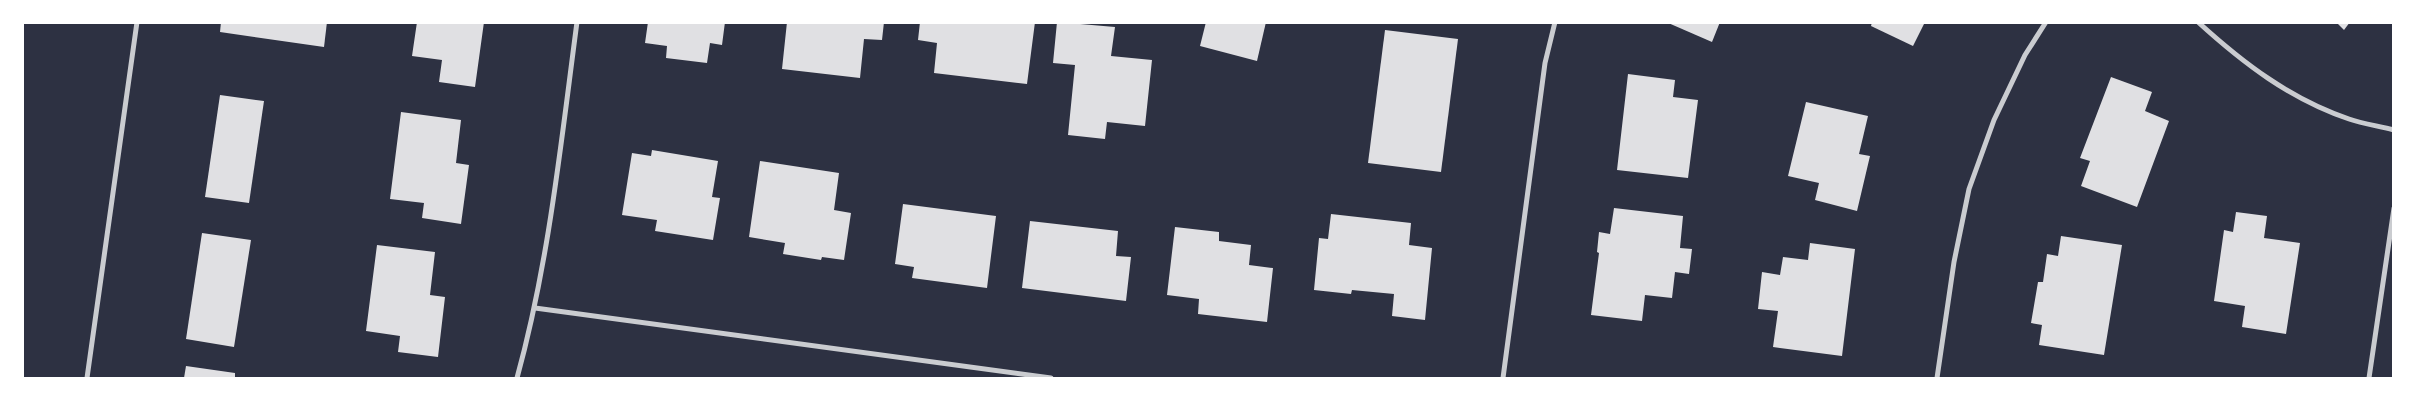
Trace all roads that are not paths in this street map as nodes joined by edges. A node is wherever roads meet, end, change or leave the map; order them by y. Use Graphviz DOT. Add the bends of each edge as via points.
graph roads {
  1 [pos="137,22"];
  2 [pos="577,22"];
  3 [pos="1555,22"];
  4 [pos="2046,22"];
  5 [pos="2198,22"];
  6 [pos="2394,130"];
  7 [pos="2394,208"];
  8 [pos="535,308"];
  9 [pos="87,378"];
  10 [pos="517,378"];
  11 [pos="1051,378"];
  12 [pos="1503,378"];
  13 [pos="1937,378"];
  14 [pos="2368,378"];
  1 -- 9 [label="street"];
  2 -- 8 [label="street"];
  3 -- 12 [label="street" via="1545,63"];
  4 -- 13 [label="street" via="2025,55 1994,120 1969,189 1954,262"];
  5 -- 6 [label="street" via="2248,66 2297,98 2350,120"];
  7 -- 14 [label="street"];
  8 -- 10 [label="street"];
  8 -- 11 [label="street"];
}
